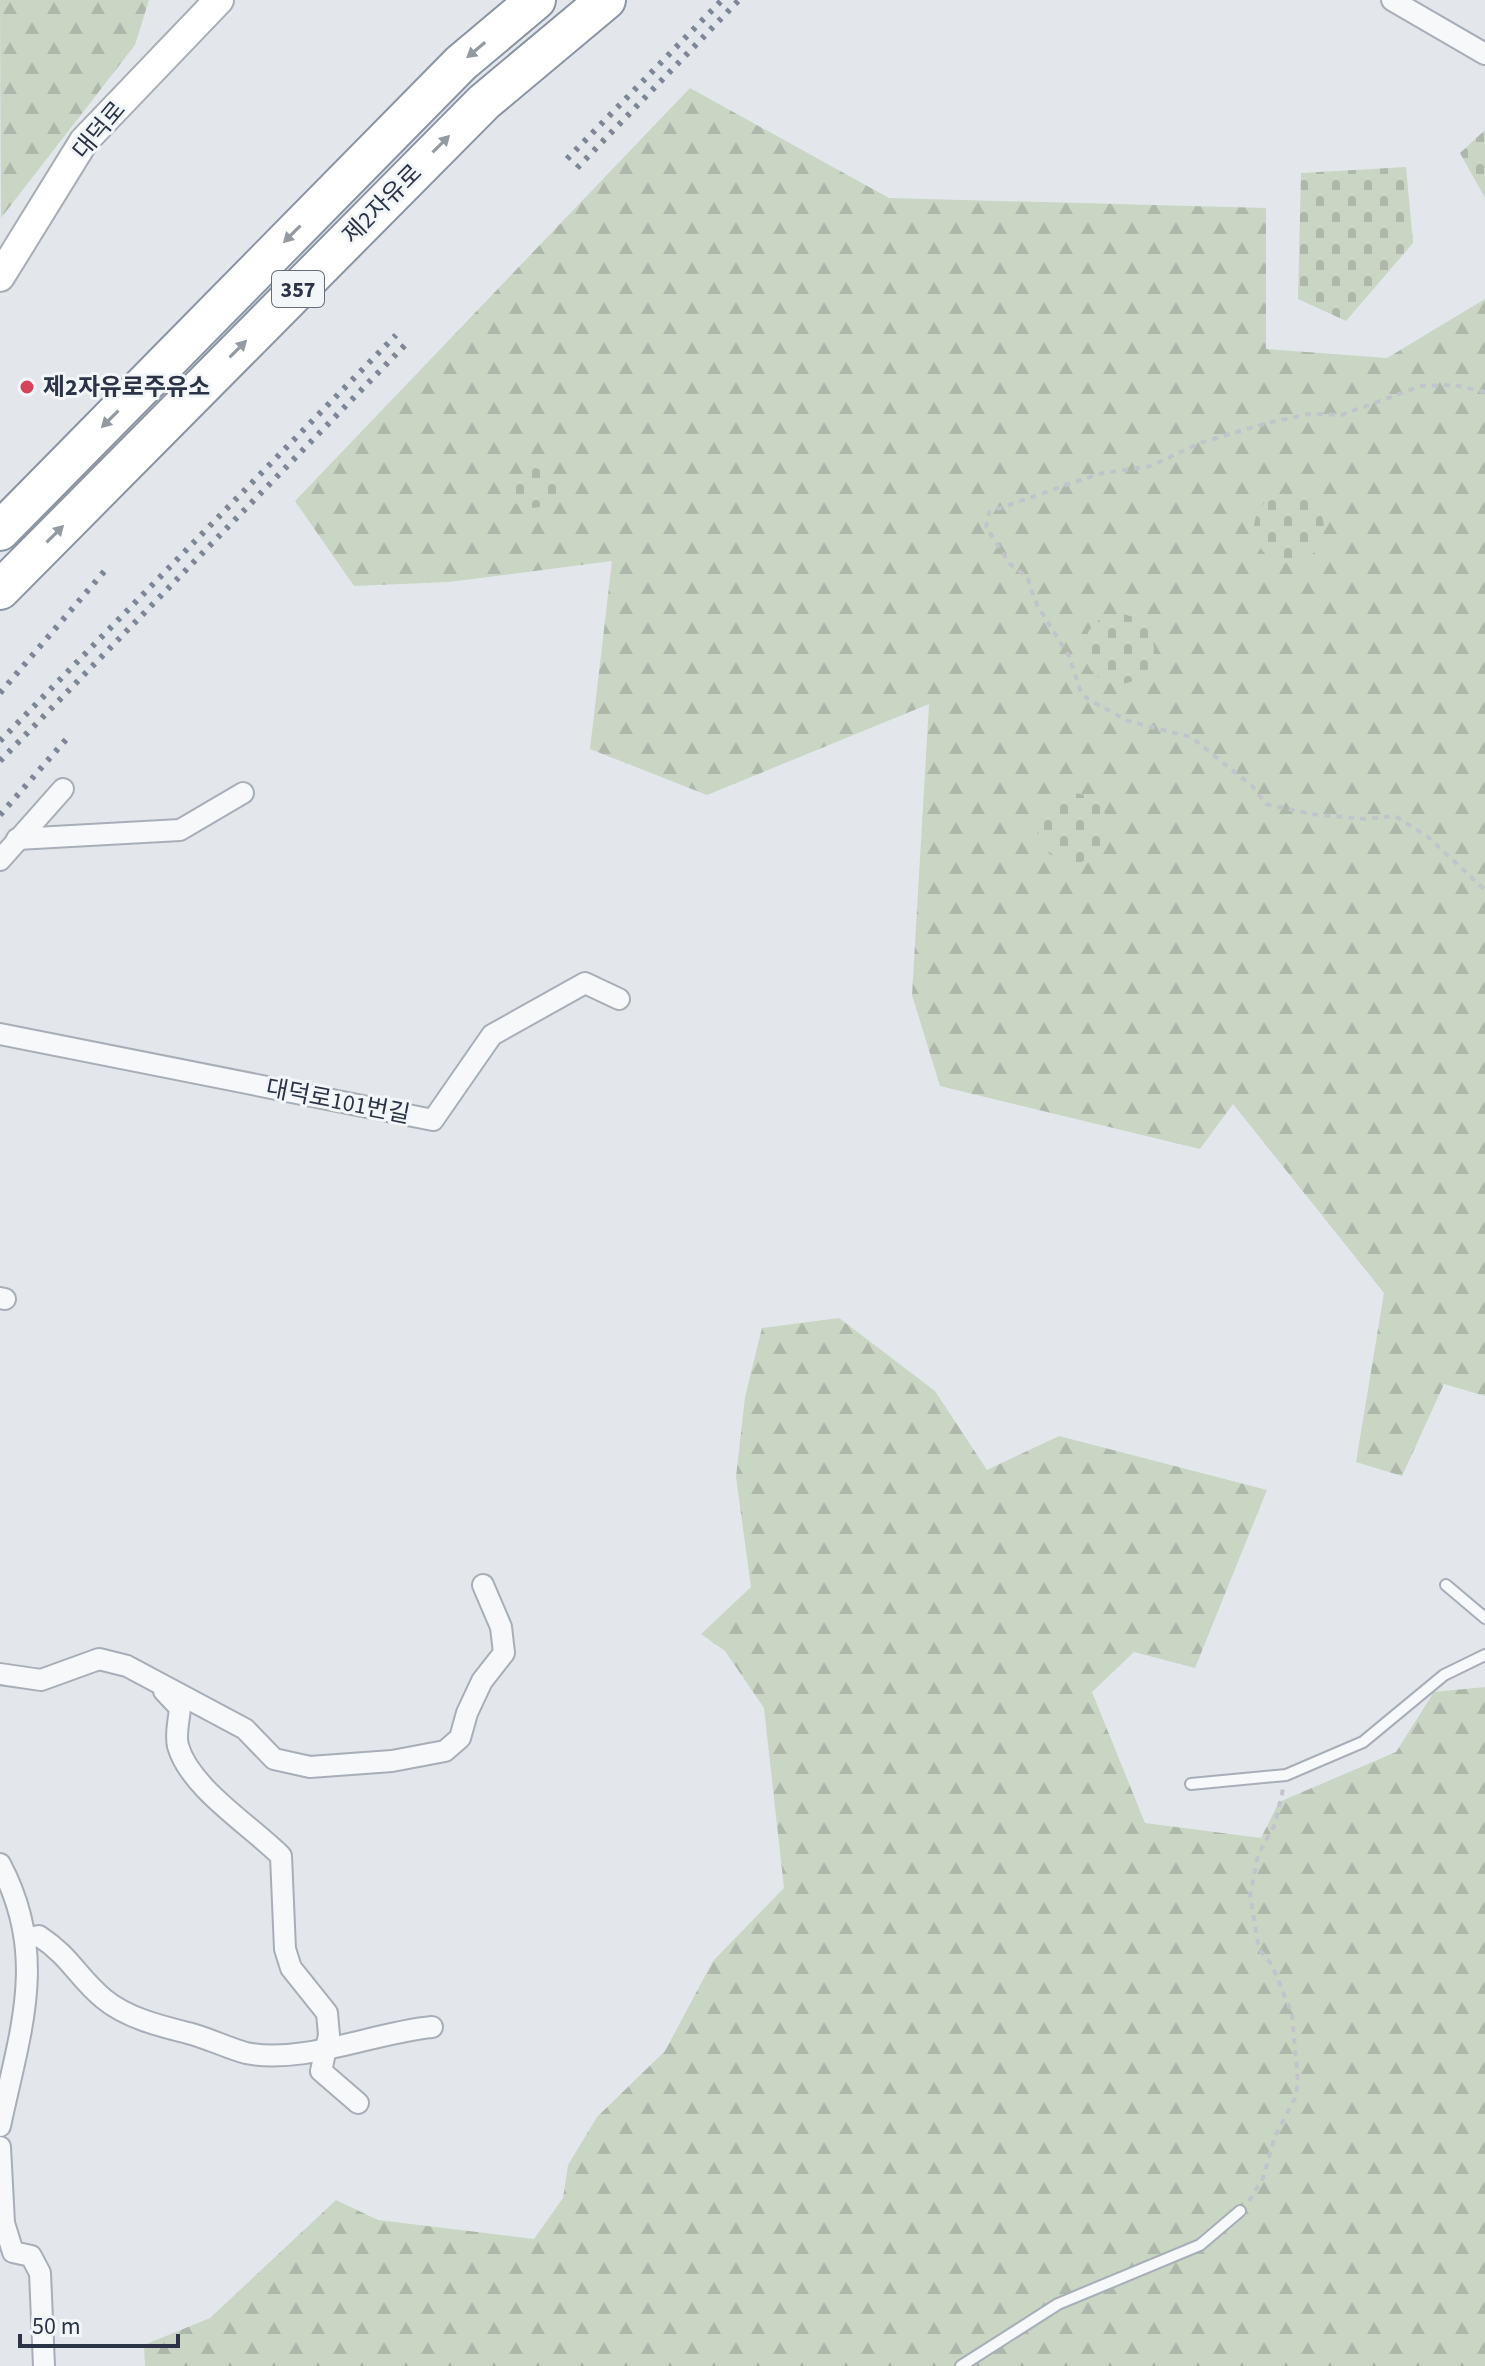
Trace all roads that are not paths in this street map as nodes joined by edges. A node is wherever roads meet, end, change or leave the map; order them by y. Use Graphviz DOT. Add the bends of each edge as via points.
graph roads {
  1 [pos="219,0"];
  2 [pos="536,0"];
  3 [pos="606,0"];
  4 [pos="1392,0"];
  5 [pos="1485,54"];
  6 [pos="0,277"];
  7 [pos="9,521"];
  8 [pos="0,590"];
  9 [pos="63,789"];
  10 [pos="243,793"];
  11 [pos="17,839"];
  12 [pos="0,860"];
  13 [pos="619,999"];
  14 [pos="0,1034"];
  15 [pos="483,1585"];
  16 [pos="1446,1585"];
  17 [pos="1485,1618"];
  18 [pos="1485,1655"];
  19 [pos="0,1674"];
  20 [pos="159,1685"];
  21 [pos="1191,1784"];
  22 [pos="0,1864"];
  23 [pos="27,1938"];
  24 [pos="432,2027"];
  25 [pos="327,2049"];
  26 [pos="358,2103"];
  27 [pos="0,2126"];
  28 [pos="0,2147"];
  29 [pos="1240,2211"];
  30 [pos="44,2366"];
  31 [pos="961,2366"];
  1 -- 6 [label="street, 대덕로" via="84,141"];
  2 -- 7 [label="highway, 제2자유로 / 357, one-way" via="461,63"];
  8 -- 3 [label="highway, 제2자유로 / 357, one-way" via="484,102"];
  4 -- 5 [label="street"];
  9 -- 11 [label="street"];
  10 -- 11 [label="street" via="180,830"];
  11 -- 12 [label="street"];
  13 -- 14 [label="street, 대덕로101번길" via="585,983 492,1035 433,1120"];
  15 -- 20 [label="street" via="501,1627 504,1653 482,1681 460,1738 445,1751 310,1767 274,1759 245,1729"];
  16 -- 17 [label="lane"];
  18 -- 21 [label="lane" via="1444,1675 1363,1742 1286,1775"];
  19 -- 20 [label="street" via="41,1680 99,1659 127,1666"];
  20 -- 25 [label="street" via="180,1708 177,1744 188,1768 216,1801 281,1856 285,1949 291,1968 327,2013"];
  22 -- 23 [label="street" via="16,1895"];
  23 -- 25 [label="street" via="39,1936 63,1951 103,1998 127,2014 246,2053"];
  23 -- 27 [label="street" via="23,2021"];
  24 -- 25 [label="street" via="400,2029"];
  25 -- 26 [label="street" via="321,2071"];
  28 -- 30 [label="street" via="4,2223 13,2252 31,2256 40,2273"];
  29 -- 31 [label="lane" via="1200,2245 1058,2304"];
}
